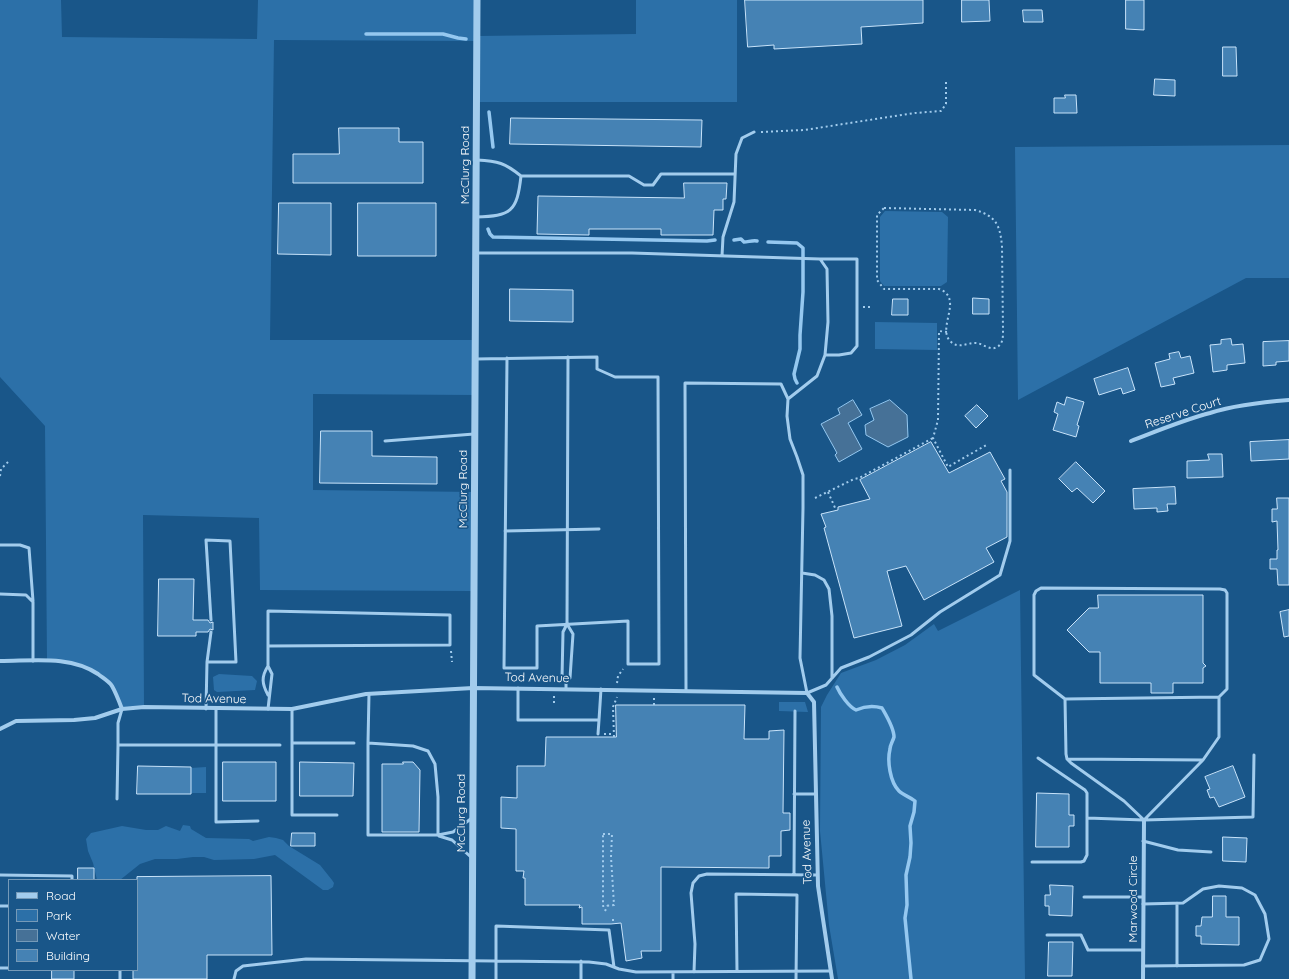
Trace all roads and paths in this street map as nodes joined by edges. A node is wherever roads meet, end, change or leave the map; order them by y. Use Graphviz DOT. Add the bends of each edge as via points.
graph roads {
  1 [pos="477,0"];
  2 [pos="946,81"];
  3 [pos="754,132"];
  4 [pos="476,160"];
  5 [pos="734,174"];
  6 [pos="521,176"];
  7 [pos="476,216"];
  8 [pos="476,253"];
  9 [pos="722,256"];
  10 [pos="820,259"];
  11 [pos="863,307"];
  12 [pos="873,307"];
  13 [pos="947,332"];
  14 [pos="825,355"];
  15 [pos="568,357"];
  16 [pos="507,358"];
  17 [pos="475,359"];
  18 [pos="788,399"];
  19 [pos="1289,400"];
  20 [pos="474,434"];
  21 [pos="933,438"];
  22 [pos="385,441"];
  23 [pos="1131,441"];
  24 [pos="988,444"];
  25 [pos="8,462"];
  26 [pos="1010,470"];
  27 [pos="0,476"];
  28 [pos="828,492"];
  29 [pos="815,498"];
  30 [pos="836,510"];
  31 [pos="599,529"];
  32 [pos="567,530"];
  33 [pos="505,531"];
  34 [pos="0,545"];
  35 [pos="802,573"];
  36 [pos="0,594"];
  37 [pos="33,602"];
  38 [pos="210,620"];
  39 [pos="567,624"];
  40 [pos="210,632"];
  41 [pos="450,645"];
  42 [pos="268,646"];
  43 [pos="0,661"];
  44 [pos="33,661"];
  45 [pos="207,662"];
  46 [pos="452,662"];
  47 [pos="268,666"];
  48 [pos="832,678"];
  49 [pos="566,680"];
  50 [pos="473,688"];
  51 [pos="518,688"];
  52 [pos="566,689"];
  53 [pos="601,689"];
  54 [pos="686,690"];
  55 [pos="807,693"];
  56 [pos="369,694"];
  57 [pos="268,695"];
  58 [pos="554,696"];
  59 [pos="654,696"];
  60 [pos="1219,698"];
  61 [pos="1065,699"];
  62 [pos="554,705"];
  63 [pos="654,705"];
  64 [pos="613,707"];
  65 [pos="122,709"];
  66 [pos="206,709"];
  67 [pos="216,709"];
  68 [pos="268,709"];
  69 [pos="292,709"];
  70 [pos="795,711"];
  71 [pos="599,720"];
  72 [pos="0,729"];
  73 [pos="598,734"];
  74 [pos="614,737"];
  75 [pos="292,743"];
  76 [pos="354,743"];
  77 [pos="368,743"];
  78 [pos="118,745"];
  79 [pos="216,745"];
  80 [pos="280,745"];
  81 [pos="1254,755"];
  82 [pos="1038,758"];
  83 [pos="1067,759"];
  84 [pos="1203,760"];
  85 [pos="794,794"];
  86 [pos="816,794"];
  87 [pos="117,799"];
  88 [pos="337,815"];
  89 [pos="472,818"];
  90 [pos="1087,818"];
  91 [pos="1144,820"];
  92 [pos="258,822"];
  93 [pos="438,835"];
  94 [pos="1143,841"];
  95 [pos="1211,852"];
  96 [pos="472,858"];
  97 [pos="1032,862"];
  98 [pos="794,874"];
  99 [pos="0,875"];
  100 [pos="817,875"];
  101 [pos="72,879"];
  102 [pos="1084,897"];
  103 [pos="1143,897"];
  104 [pos="1177,903"];
  105 [pos="1143,904"];
  106 [pos="608,905"];
  107 [pos="605,912"];
  108 [pos="1047,935"];
  109 [pos="1143,950"];
  110 [pos="472,960"];
  111 [pos="496,960"];
  112 [pos="581,961"];
  113 [pos="1143,966"];
  114 [pos="1177,966"];
  115 [pos="614,967"];
  116 [pos="737,971"];
  117 [pos="796,971"];
  118 [pos="831,971"];
  119 [pos="673,972"];
  120 [pos="694,972"];
  121 [pos="234,979"];
  122 [pos="472,979"];
  123 [pos="496,979"];
  124 [pos="581,979"];
  125 [pos="673,979"];
  126 [pos="796,979"];
  127 [pos="832,979"];
  128 [pos="1143,979"];
  1 -- 4 [label="street, McClurg Road"];
  2 -- 3 [label="path" via="946,104 941,111 804,130"];
  3 -- 5 [label="lane" via="742,138 736,154"];
  4 -- 6 [label="lane" via="496,161"];
  4 -- 7 [label="street, McClurg Road"];
  5 -- 6 [label="lane" via="661,174 653,185 644,185 629,176"];
  5 -- 9 [label="lane" via="734,202 723,237"];
  6 -- 7 [label="lane" via="520,192 514,207 495,216"];
  7 -- 8 [label="street, McClurg Road"];
  8 -- 9 [label="lane"];
  8 -- 17 [label="street, McClurg Road"];
  9 -- 10 [label="lane"];
  10 -- 14 [label="lane" via="827,269 828,322"];
  10 -- 14 [label="lane" via="857,259 857,346 852,353 840,356"];
  11 -- 12 [label="path"];
  13 -- 13 [label="path" via="950,340 959,346 976,343 995,348 1003,340 1002,246 998,225 993,217 975,210 884,208 877,215 877,280 884,289 944,291 949,296 950,303"];
  13 -- 21 [label="path" via="939,331 938,420"];
  14 -- 18 [label="lane" via="817,376"];
  15 -- 16 [label="lane"];
  15 -- 32 [label="lane"];
  15 -- 39 [label="lane" via="597,357 597,368 615,377 658,377 659,664 628,664 628,621"];
  16 -- 17 [label="lane"];
  16 -- 33 [label="lane"];
  17 -- 20 [label="street, McClurg Road"];
  18 -- 35 [label="lane" via="790,439 802,476"];
  18 -- 54 [label="lane" via="781,384 685,383"];
  19 -- 23 [label="street, Reserve Court" via="1210,412"];
  20 -- 22 [label="lane"];
  20 -- 50 [label="street, McClurg Road"];
  21 -- 24 [label="path" via="948,466"];
  21 -- 28 [label="path"];
  25 -- 27 [label="path" via="1,469"];
  26 -- 48 [label="lane" via="1010,541 1000,576 940,612 911,635 841,668"];
  28 -- 29 [label="path"];
  28 -- 30 [label="path"];
  31 -- 32 [label="lane"];
  32 -- 33 [label="lane"];
  32 -- 39 [label="lane"];
  33 -- 39 [label="lane" via="504,668 537,668 537,626"];
  34 -- 37 [label="lane" via="20,545 29,548"];
  35 -- 48 [label="lane" via="816,575 824,580 829,589 832,616"];
  35 -- 55 [label="lane" via="800,658"];
  36 -- 37 [label="lane" via="26,595"];
  37 -- 44 [label="lane"];
  38 -- 45 [label="lane" via="206,540 230,541 236,662"];
  39 -- 49 [label="lane" via="563,632 562,678"];
  39 -- 49 [label="lane" via="573,634 570,678"];
  40 -- 45 [label="lane"];
  41 -- 42 [label="lane"];
  41 -- 42 [label="lane" via="450,615 268,611"];
  41 -- 46 [label="path"];
  42 -- 47 [label="lane"];
  43 -- 44 [label="street"];
  44 -- 65 [label="street" via="63,661 92,670 112,686"];
  45 -- 66 [label="lane"];
  47 -- 57 [label="lane" via="272,674"];
  47 -- 57 [label="lane" via="264,672 263,685"];
  48 -- 55 [label="lane" via="826,685"];
  49 -- 52 [label="lane"];
  50 -- 51 [label="street, Tod Avenue"];
  50 -- 56 [label="street, Tod Avenue"];
  50 -- 89 [label="street, McClurg Road"];
  51 -- 52 [label="street, Tod Avenue"];
  51 -- 71 [label="lane" via="518,720"];
  52 -- 53 [label="street, Tod Avenue"];
  53 -- 54 [label="street, Tod Avenue"];
  53 -- 71 [label="lane"];
  54 -- 55 [label="street, Tod Avenue"];
  55 -- 86 [label="street, Tod Avenue" via="814,702"];
  56 -- 69 [label="street, Tod Avenue"];
  56 -- 77 [label="lane"];
  57 -- 68 [label="lane"];
  58 -- 62 [label="path"];
  59 -- 63 [label="path"];
  60 -- 61 [label="lane"];
  60 -- 61 [label="lane" via="1227,689 1225,590 1041,588 1034,595 1034,675"];
  60 -- 84 [label="lane" via="1219,737"];
  61 -- 83 [label="lane"];
  64 -- 74 [label="path"];
  65 -- 66 [label="street, Tod Avenue"];
  65 -- 72 [label="street, Tod Avenue" via="95,718 16,721"];
  65 -- 78 [label="lane" via="118,723"];
  66 -- 67 [label="street, Tod Avenue"];
  67 -- 68 [label="street, Tod Avenue"];
  67 -- 79 [label="lane"];
  68 -- 69 [label="street, Tod Avenue"];
  69 -- 75 [label="lane"];
  70 -- 85 [label="lane"];
  71 -- 73 [label="lane"];
  75 -- 76 [label="lane"];
  75 -- 88 [label="lane" via="292,815"];
  77 -- 93 [label="lane" via="413,746 428,751 435,764"];
  77 -- 93 [label="lane" via="368,835"];
  78 -- 79 [label="lane"];
  78 -- 87 [label="lane"];
  79 -- 80 [label="lane"];
  79 -- 92 [label="lane" via="216,822"];
  81 -- 91 [label="lane" via="1253,817"];
  82 -- 90 [label="lane" via="1085,790"];
  83 -- 84 [label="lane"];
  83 -- 91 [label="lane" via="1124,801"];
  84 -- 91 [label="lane"];
  85 -- 86 [label="lane"];
  85 -- 98 [label="lane"];
  86 -- 100 [label="street, Tod Avenue"];
  89 -- 93 [label="lane" via="453,832"];
  89 -- 96 [label="street, McClurg Road"];
  90 -- 91 [label="lane"];
  90 -- 97 [label="lane" via="1087,855 1084,861"];
  91 -- 94 [label="street, Marwood Circle"];
  93 -- 96 [label="lane" via="452,840"];
  94 -- 95 [label="lane" via="1178,850"];
  94 -- 103 [label="street, Marwood Circle"];
  96 -- 110 [label="street, McClurg Road"];
  98 -- 100 [label="lane"];
  98 -- 120 [label="lane" via="699,876 693,883 691,893 695,944"];
  99 -- 101 [label="lane" via="72,876"];
  100 -- 118 [label="street, Tod Avenue"];
  102 -- 103 [label="lane"];
  103 -- 105 [label="street, Marwood Circle"];
  104 -- 105 [label="lane"];
  104 -- 114 [label="lane"];
  104 -- 114 [label="lane" via="1183,903 1203,889 1219,886 1242,888 1255,895 1265,914 1269,938 1260,960 1244,965"];
  105 -- 109 [label="street, Marwood Circle"];
  106 -- 106 [label="path" via="614,905 612,834 603,834 603,906"];
  106 -- 107 [label="path"];
  108 -- 109 [label="lane" via="1081,934 1088,950"];
  109 -- 113 [label="street, Marwood Circle"];
  110 -- 111 [label="lane"];
  110 -- 121 [label="lane" via="306,959 243,966 236,971"];
  110 -- 122 [label="street, McClurg Road"];
  111 -- 112 [label="lane"];
  111 -- 115 [label="lane" via="496,926 609,930"];
  111 -- 123 [label="lane"];
  112 -- 115 [label="lane"];
  112 -- 124 [label="lane"];
  113 -- 114 [label="lane"];
  113 -- 128 [label="street, Marwood Circle"];
  115 -- 119 [label="lane" via="636,972"];
  116 -- 117 [label="lane"];
  116 -- 117 [label="lane" via="736,894 797,895"];
  116 -- 120 [label="lane"];
  117 -- 118 [label="lane"];
  117 -- 126 [label="lane"];
  118 -- 127 [label="street, Tod Avenue"];
  119 -- 120 [label="lane"];
  119 -- 125 [label="lane"];
}
